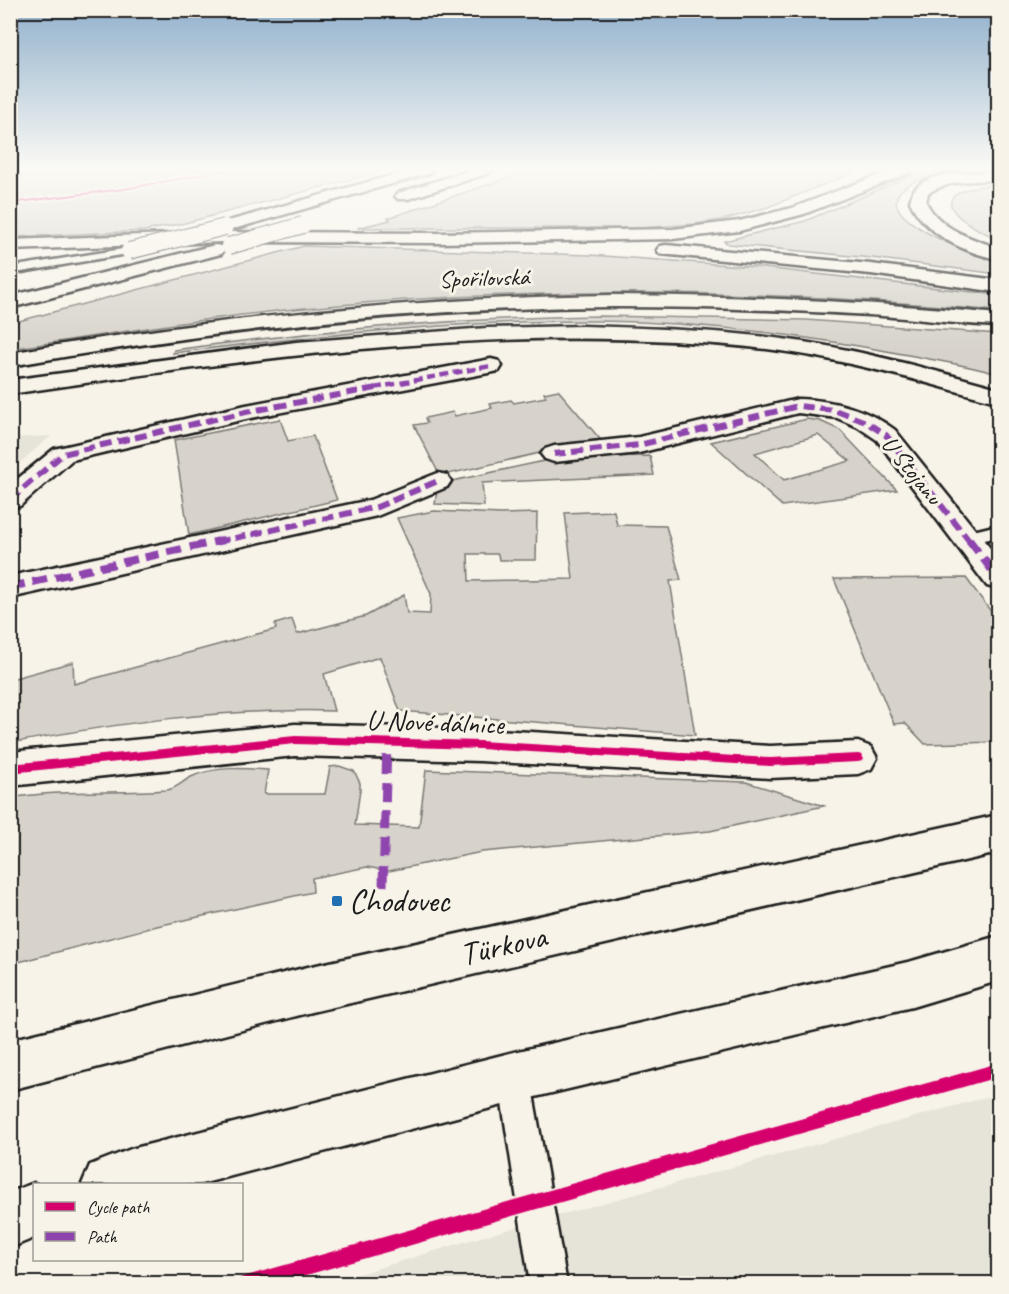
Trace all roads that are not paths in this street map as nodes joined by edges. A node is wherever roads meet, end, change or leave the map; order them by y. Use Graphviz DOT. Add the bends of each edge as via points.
graph roads {
  1 [pos="211,230"];
  2 [pos="285,230"];
  3 [pos="703,230"];
  4 [pos="946,230"];
  5 [pos="438,238"];
  6 [pos="10,245"];
  7 [pos="129,251"];
  8 [pos="999,254"];
  9 [pos="10,271"];
  10 [pos="10,280"];
  11 [pos="999,286"];
  12 [pos="10,302"];
  13 [pos="999,320"];
  14 [pos="10,359"];
  15 [pos="491,366"];
  16 [pos="10,387"];
  17 [pos="999,395"];
  18 [pos="554,454"];
  19 [pos="438,481"];
  20 [pos="10,500"];
  21 [pos="999,531"];
  22 [pos="967,538"];
  23 [pos="999,578"];
  24 [pos="10,586"];
  25 [pos="858,758"];
  26 [pos="10,769"];
  27 [pos="999,834"];
  28 [pos="999,959"];
  29 [pos="10,1065"];
  30 [pos="514,1077"];
  31 [pos="114,1183"];
  32 [pos="33,1211"];
  33 [pos="10,1220"];
  34 [pos="549,1284"];
  1 -- 7 [label="main road, bridge"];
  2 -- 12 [label="main road, bridge"];
  3 -- 5 [label="main road" via="648,236"];
  4 -- 8 [label="main road"];
  5 -- 6 [label="main road" via="222,237"];
  5 -- 11 [label="main road, Spořilovská" via="666,249"];
  7 -- 9 [label="lane"];
  7 -- 10 [label="main road"];
  13 -- 14 [label="main road, Spořilovská" via="748,303 486,304 310,317"];
  15 -- 20 [label="main road" via="246,412 63,454"];
  16 -- 17 [label="main road" via="334,346 480,334 602,332 723,339 823,352"];
  18 -- 22 [label="main road, U Stojanu" via="639,445 798,406 847,412 886,435"];
  19 -- 24 [label="main road" via="377,507"];
  21 -- 22 [label="lane"];
  22 -- 23 [label="main road, U Stojanu"];
  25 -- 26 [label="main road, U Nové dálnice" via="770,762 480,745 295,740"];
  27 -- 29 [label="main road, Türkova" via="312,989"];
  28 -- 30 [label="main road" via="912,984"];
  30 -- 31 [label="main road"];
  30 -- 34 [label="lane"];
  32 -- 33 [label="main road"];
}
